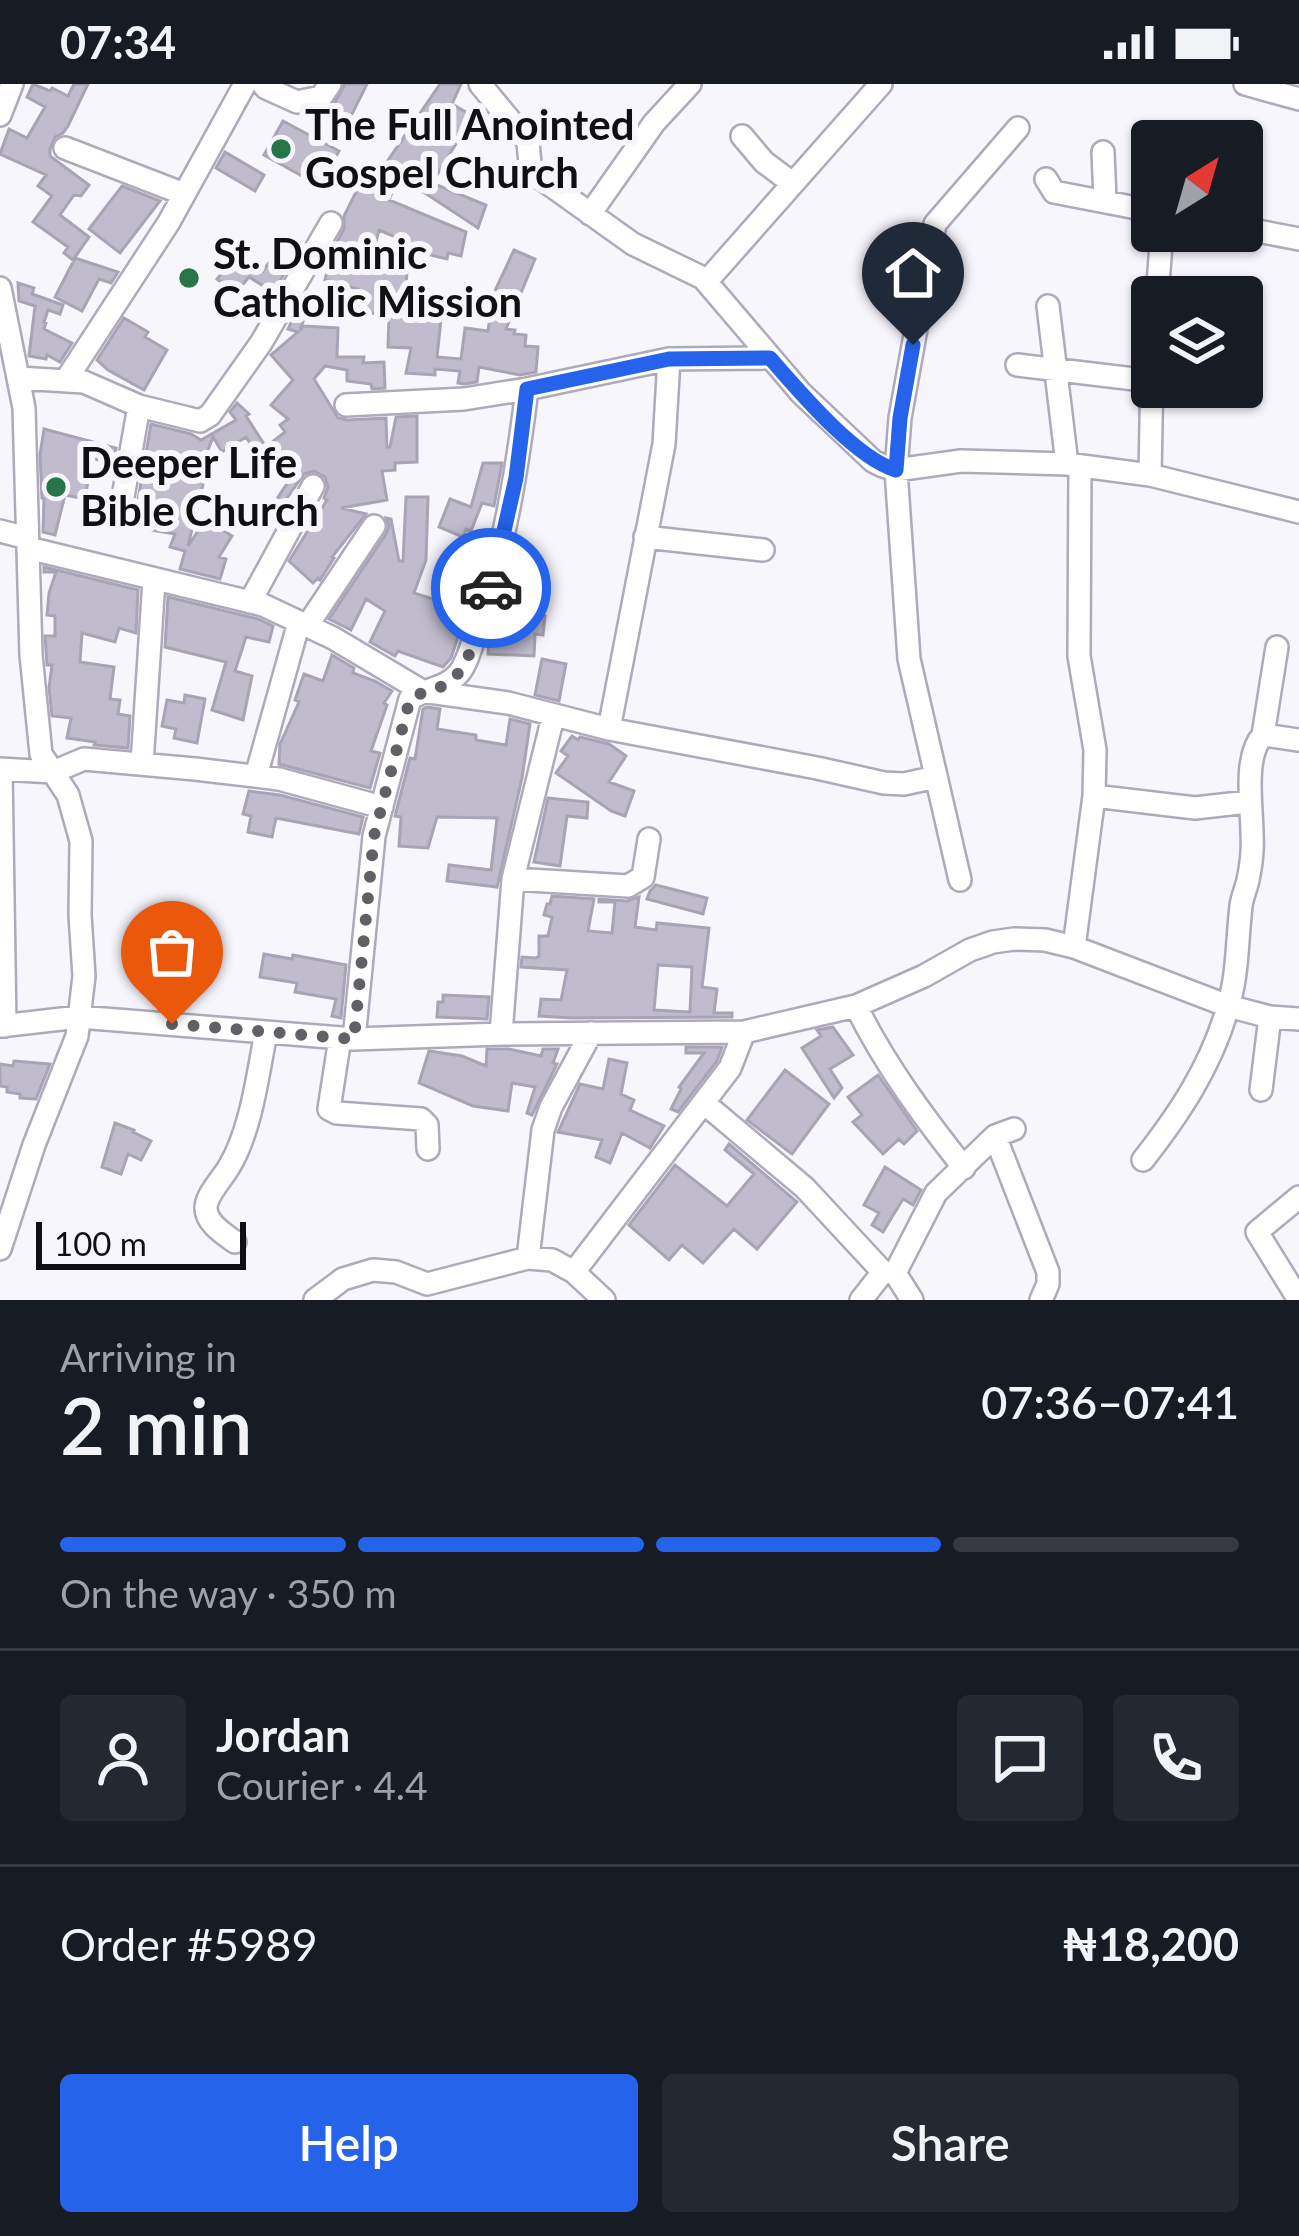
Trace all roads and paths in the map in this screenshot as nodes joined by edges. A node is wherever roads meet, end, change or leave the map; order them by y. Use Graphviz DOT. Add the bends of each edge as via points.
graph roads {
  1 [pos="12,84"];
  2 [pos="245,84"];
  3 [pos="262,84"];
  4 [pos="330,84"];
  5 [pos="480,84"];
  6 [pos="511,84"];
  7 [pos="690,84"];
  8 [pos="881,84"];
  9 [pos="1244,84"];
  10 [pos="1299,99"];
  11 [pos="500,106"];
  12 [pos="0,115"];
  13 [pos="1018,128"];
  14 [pos="742,136"];
  15 [pos="65,148"];
  16 [pos="1103,152"];
  17 [pos="1046,179"];
  18 [pos="792,182"];
  19 [pos="184,194"];
  20 [pos="1105,200"];
  21 [pos="1131,206"];
  22 [pos="590,214"];
  23 [pos="331,223"];
  24 [pos="1263,232"];
  25 [pos="1299,238"];
  26 [pos="706,281"];
  27 [pos="0,288"];
  28 [pos="1048,306"];
  29 [pos="4,327"];
  30 [pos="770,358"];
  31 [pos="669,359"];
  32 [pos="1017,365"];
  33 [pos="1054,368"];
  34 [pos="18,378"];
  35 [pos="1131,378"];
  36 [pos="66,380"];
  37 [pos="527,389"];
  38 [pos="346,405"];
  39 [pos="139,406"];
  40 [pos="1151,408"];
  41 [pos="1074,465"];
  42 [pos="896,470"];
  43 [pos="1150,475"];
  44 [pos="314,486"];
  45 [pos="123,497"];
  46 [pos="1299,512"];
  47 [pos="374,526"];
  48 [pos="0,531"];
  49 [pos="645,537"];
  50 [pos="27,543"];
  51 [pos="763,550"];
  52 [pos="154,580"];
  53 [pos="250,602"];
  54 [pos="303,624"];
  55 [pos="1277,647"];
  56 [pos="422,691"];
  57 [pos="553,717"];
  58 [pos="609,729"];
  59 [pos="1263,735"];
  60 [pos="1299,740"];
  61 [pos="142,764"];
  62 [pos="1,769"];
  63 [pos="53,772"];
  64 [pos="256,776"];
  65 [pos="935,777"];
  66 [pos="1094,796"];
  67 [pos="1248,802"];
  68 [pos="382,807"];
  69 [pos="649,839"];
  70 [pos="513,879"];
  71 [pos="960,880"];
  72 [pos="1,926"];
  73 [pos="1074,946"];
  74 [pos="856,1006"];
  75 [pos="1228,1006"];
  76 [pos="79,1017"];
  77 [pos="1270,1017"];
  78 [pos="1299,1019"];
  79 [pos="2,1026"];
  80 [pos="266,1032"];
  81 [pos="744,1032"];
  82 [pos="591,1033"];
  83 [pos="501,1034"];
  84 [pos="347,1039"];
  85 [pos="1261,1090"];
  86 [pos="704,1103"];
  87 [pos="428,1149"];
  88 [pos="1143,1160"];
  89 [pos="964,1168"];
  90 [pos="1299,1197"];
  91 [pos="235,1242"];
  92 [pos="1,1245"];
  93 [pos="528,1258"];
  94 [pos="574,1272"];
  95 [pos="889,1272"];
  96 [pos="430,1292"];
  97 [pos="316,1300"];
  98 [pos="604,1300"];
  99 [pos="862,1300"];
  100 [pos="912,1300"];
  101 [pos="1042,1300"];
  102 [pos="1299,1300"];
  1 -- 12 [label="street"];
  2 -- 19 [label="street"];
  3 -- 4 [label="street" via="297,103 321,97"];
  5 -- 11 [label="street"];
  6 -- 11 [label="street"];
  7 -- 22 [label="street"];
  8 -- 18 [label="street"];
  9 -- 10 [label="street"];
  11 -- 22 [label="street" via="528,142 538,177"];
  13 -- 42 [label="street" via="935,224"];
  14 -- 18 [label="street"];
  15 -- 19 [label="street"];
  16 -- 20 [label="street"];
  17 -- 20 [label="street" via="1054,192"];
  18 -- 26 [label="street"];
  19 -- 36 [label="street"];
  20 -- 21 [label="street"];
  22 -- 26 [label="street"];
  23 -- 39 [label="street" via="210,416 192,420"];
  24 -- 25 [label="street"];
  26 -- 30 [label="street"];
  27 -- 29 [label="street"];
  28 -- 33 [label="street"];
  29 -- 34 [label="street"];
  30 -- 31 [label="street"];
  30 -- 42 [label="street" via="874,461"];
  31 -- 37 [label="street"];
  31 -- 49 [label="street" via="664,444"];
  32 -- 33 [label="street"];
  33 -- 35 [label="street"];
  33 -- 41 [label="street"];
  34 -- 36 [label="street"];
  34 -- 50 [label="street"];
  36 -- 39 [label="street"];
  37 -- 38 [label="street"];
  37 -- 56 [label="street" via="494,580 462,671"];
  39 -- 45 [label="street"];
  40 -- 43 [label="street"];
  41 -- 42 [label="street" via="962,461"];
  41 -- 43 [label="street"];
  41 -- 66 [label="street" via="1078,656 1095,750"];
  42 -- 65 [label="street" via="909,659"];
  43 -- 46 [label="street"];
  44 -- 53 [label="street"];
  47 -- 54 [label="street"];
  48 -- 50 [label="street"];
  49 -- 51 [label="street"];
  49 -- 58 [label="street"];
  50 -- 52 [label="street"];
  50 -- 63 [label="street" via="41,754"];
  52 -- 53 [label="street"];
  52 -- 61 [label="street"];
  53 -- 54 [label="street"];
  54 -- 56 [label="street"];
  54 -- 64 [label="street"];
  55 -- 59 [label="street"];
  56 -- 57 [label="street"];
  56 -- 68 [label="street" via="410,699"];
  57 -- 58 [label="street"];
  57 -- 70 [label="street"];
  58 -- 65 [label="street" via="884,783"];
  59 -- 60 [label="street"];
  59 -- 67 [label="street"];
  61 -- 63 [label="street" via="84,759"];
  61 -- 64 [label="street"];
  62 -- 63 [label="street"];
  62 -- 72 [label="street"];
  63 -- 76 [label="street" via="81,841"];
  64 -- 68 [label="street"];
  65 -- 71 [label="street"];
  66 -- 67 [label="street" via="1195,808"];
  66 -- 73 [label="street"];
  67 -- 75 [label="street" via="1249,868"];
  68 -- 84 [label="street"];
  69 -- 70 [label="street" via="643,877 628,886"];
  70 -- 83 [label="street"];
  72 -- 79 [label="street"];
  73 -- 74 [label="street" via="993,942"];
  73 -- 75 [label="street"];
  74 -- 81 [label="street"];
  74 -- 89 [label="street"];
  75 -- 77 [label="street"];
  75 -- 88 [label="street" via="1206,1067"];
  76 -- 79 [label="street"];
  76 -- 80 [label="street"];
  76 -- 92 [label="street"];
  77 -- 78 [label="street"];
  77 -- 85 [label="street"];
  80 -- 84 [label="street"];
  80 -- 91 [label="street" via="240,1144 206,1203 216,1227"];
  81 -- 82 [label="street"];
  81 -- 86 [label="street"];
  82 -- 83 [label="street"];
  82 -- 93 [label="street" via="543,1130"];
  83 -- 84 [label="street"];
  84 -- 87 [label="street" via="329,1109 422,1119"];
  86 -- 94 [label="street"];
  86 -- 95 [label="street" via="806,1188"];
  89 -- 95 [label="street" via="933,1198"];
  89 -- 101 [label="street" via="1005,1133 1048,1272"];
  90 -- 102 [label="street" via="1257,1232"];
  93 -- 94 [label="street"];
  93 -- 96 [label="street"];
  94 -- 98 [label="street"];
  95 -- 99 [label="street"];
  95 -- 100 [label="street"];
  96 -- 97 [label="street" via="397,1272 373,1270"];
}
